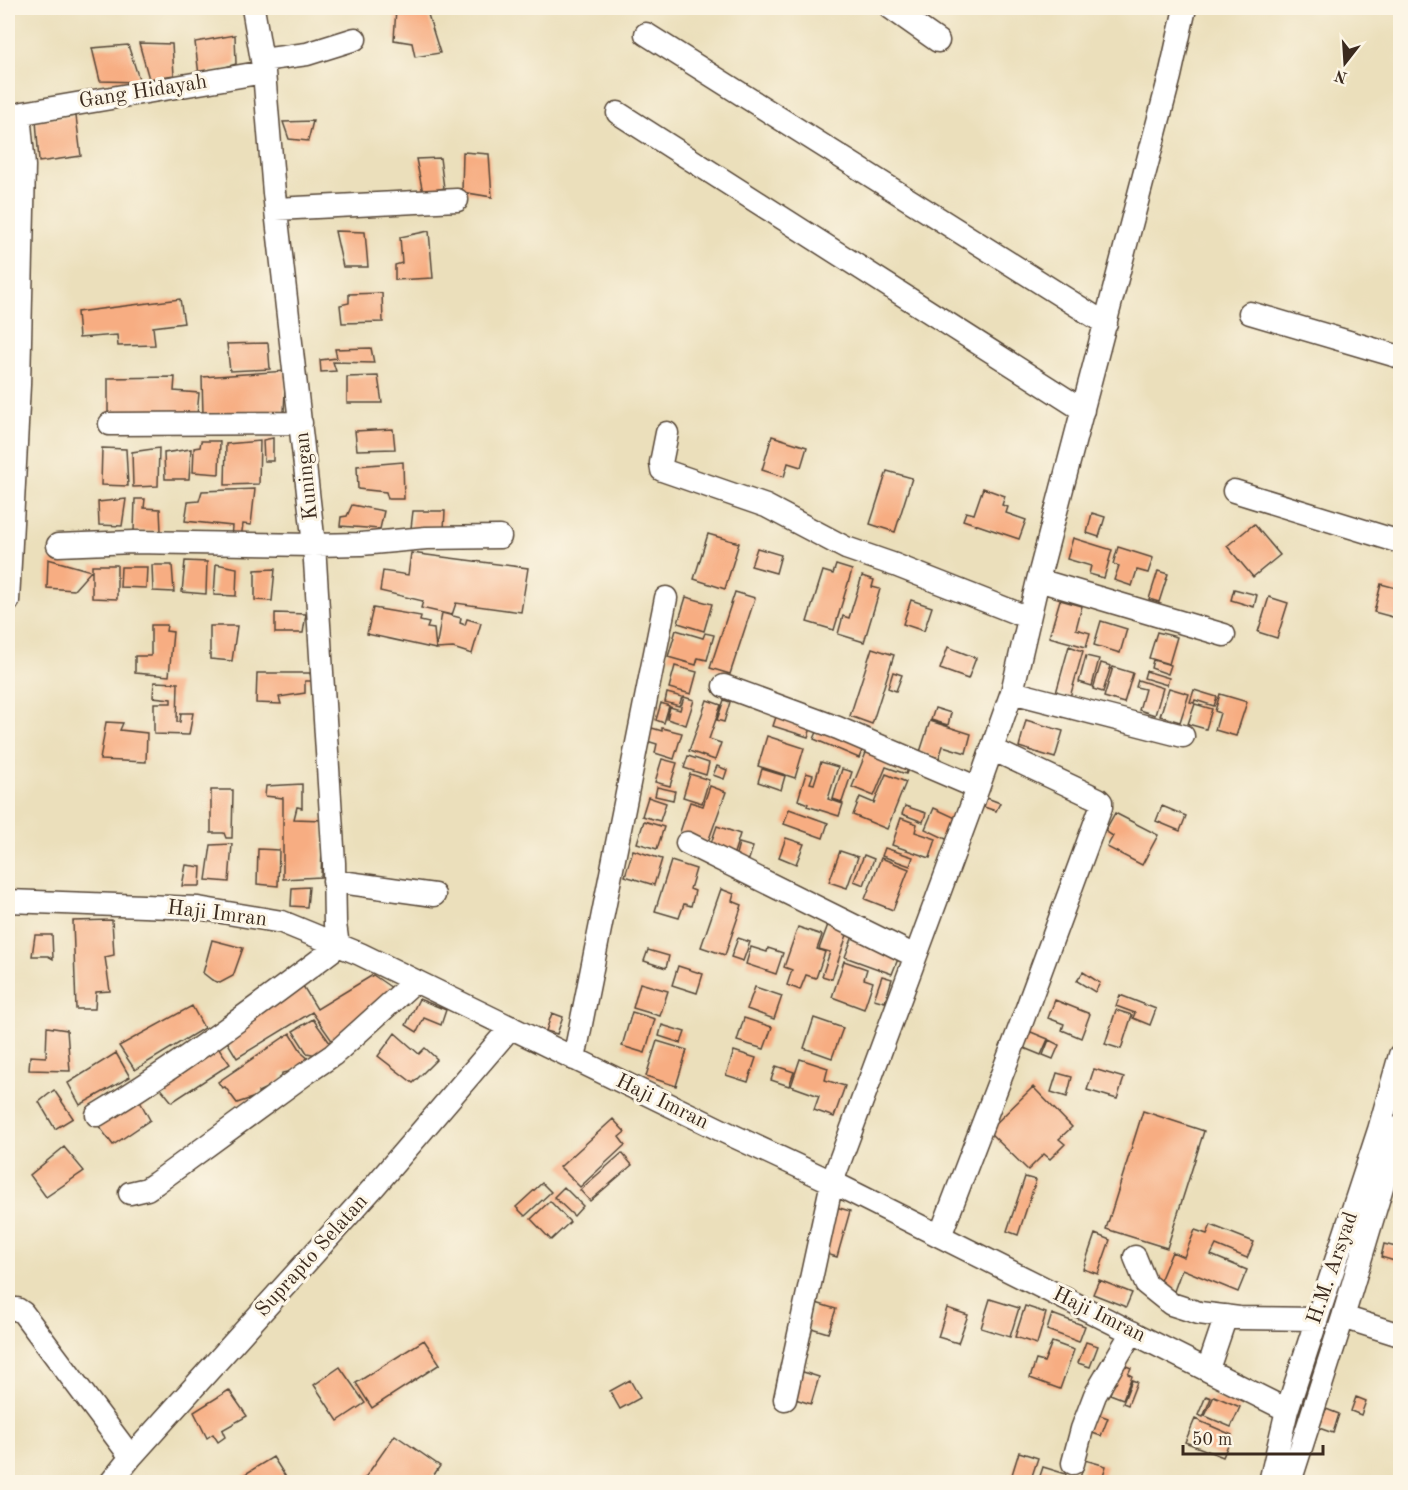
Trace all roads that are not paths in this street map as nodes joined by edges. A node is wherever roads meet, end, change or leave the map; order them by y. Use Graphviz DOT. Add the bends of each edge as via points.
graph roads {
  1 [pos="253,8"];
  2 [pos="891,8"];
  3 [pos="1185,8"];
  4 [pos="646,34"];
  5 [pos="355,39"];
  6 [pos="938,41"];
  7 [pos="263,66"];
  8 [pos="618,114"];
  9 [pos="16,167"];
  10 [pos="457,200"];
  11 [pos="276,209"];
  12 [pos="1250,313"];
  13 [pos="1106,324"];
  14 [pos="1401,357"];
  15 [pos="13,386"];
  16 [pos="1083,410"];
  17 [pos="301,423"];
  18 [pos="110,424"];
  19 [pos="667,433"];
  20 [pos="1234,491"];
  21 [pos="500,537"];
  22 [pos="1401,542"];
  23 [pos="58,545"];
  24 [pos="314,545"];
  25 [pos="1038,580"];
  26 [pos="8,586"];
  27 [pos="666,598"];
  28 [pos="1029,618"];
  29 [pos="1224,634"];
  30 [pos="724,686"];
  31 [pos="1012,692"];
  32 [pos="1183,736"];
  33 [pos="992,749"];
  34 [pos="978,788"];
  35 [pos="687,843"];
  36 [pos="334,881"];
  37 [pos="434,895"];
  38 [pos="8,901"];
  39 [pos="338,946"];
  40 [pos="915,957"];
  41 [pos="415,981"];
  42 [pos="511,1027"];
  43 [pos="1401,1055"];
  44 [pos="574,1059"];
  45 [pos="97,1115"];
  46 [pos="1393,1130"];
  47 [pos="832,1182"];
  48 [pos="130,1193"];
  49 [pos="940,1236"];
  50 [pos="1135,1257"];
  51 [pos="8,1309"];
  52 [pos="1226,1316"];
  53 [pos="1343,1317"];
  54 [pos="1316,1319"];
  55 [pos="1132,1332"];
  56 [pos="1401,1335"];
  57 [pos="1208,1369"];
  58 [pos="785,1399"];
  59 [pos="1287,1410"];
  60 [pos="131,1457"];
  61 [pos="1072,1463"];
  62 [pos="111,1482"];
  63 [pos="1270,1482"];
  64 [pos="1290,1482"];
  1 -- 7 [label="street, Kuningan"];
  2 -- 6 [label="street"];
  3 -- 13 [label="street"];
  4 -- 13 [label="street"];
  5 -- 7 [label="street, Gang Hidayah"];
  7 -- 9 [label="street, Gang Hidayah" via="22,113"];
  7 -- 11 [label="street, Kuningan"];
  8 -- 16 [label="street"];
  9 -- 15 [label="street"];
  10 -- 11 [label="street"];
  11 -- 17 [label="street, Kuningan"];
  12 -- 14 [label="street"];
  13 -- 16 [label="street"];
  15 -- 26 [label="street"];
  16 -- 25 [label="street"];
  17 -- 18 [label="street"];
  17 -- 24 [label="street, Kuningan"];
  19 -- 28 [label="street" via="662,470 766,506 846,548"];
  20 -- 22 [label="street"];
  21 -- 24 [label="street"];
  23 -- 24 [label="street"];
  24 -- 36 [label="street, Kuningan"];
  25 -- 28 [label="street"];
  25 -- 29 [label="street"];
  27 -- 44 [label="street"];
  28 -- 31 [label="street"];
  30 -- 34 [label="street" via="838,728"];
  31 -- 32 [label="street"];
  31 -- 33 [label="street"];
  33 -- 34 [label="street"];
  33 -- 49 [label="street" via="1098,798 1101,807"];
  34 -- 40 [label="street"];
  35 -- 40 [label="street"];
  36 -- 37 [label="street"];
  36 -- 39 [label="street, Kuningan"];
  38 -- 39 [label="street, Haji Imran" via="198,908 282,922"];
  39 -- 41 [label="street, Haji Imran"];
  39 -- 45 [label="street" via="215,1038"];
  40 -- 47 [label="street"];
  41 -- 42 [label="street, Haji Imran"];
  41 -- 48 [label="street" via="324,1063 156,1184"];
  42 -- 44 [label="street, Haji Imran"];
  42 -- 60 [label="street, Suprapto Selatan" via="373,1188"];
  43 -- 46 [label="street, H.M. Arsyad"];
  44 -- 47 [label="street, Haji Imran"];
  46 -- 53 [label="street, H.M. Arsyad"];
  46 -- 54 [label="street, H.M. Arsyad"];
  47 -- 49 [label="street, Haji Imran"];
  47 -- 58 [label="street"];
  49 -- 55 [label="street, Haji Imran"];
  50 -- 52 [label="street" via="1146,1284 1171,1304"];
  51 -- 60 [label="street" via="23,1313"];
  52 -- 54 [label="street"];
  52 -- 57 [label="street"];
  53 -- 56 [label="street"];
  53 -- 64 [label="street, H.M. Arsyad"];
  54 -- 59 [label="street, H.M. Arsyad"];
  55 -- 57 [label="street, Haji Imran"];
  55 -- 61 [label="street" via="1095,1395"];
  57 -- 59 [label="street, Haji Imran"];
  59 -- 63 [label="street, H.M. Arsyad"];
  60 -- 62 [label="street, Suprapto Selatan"];
}
